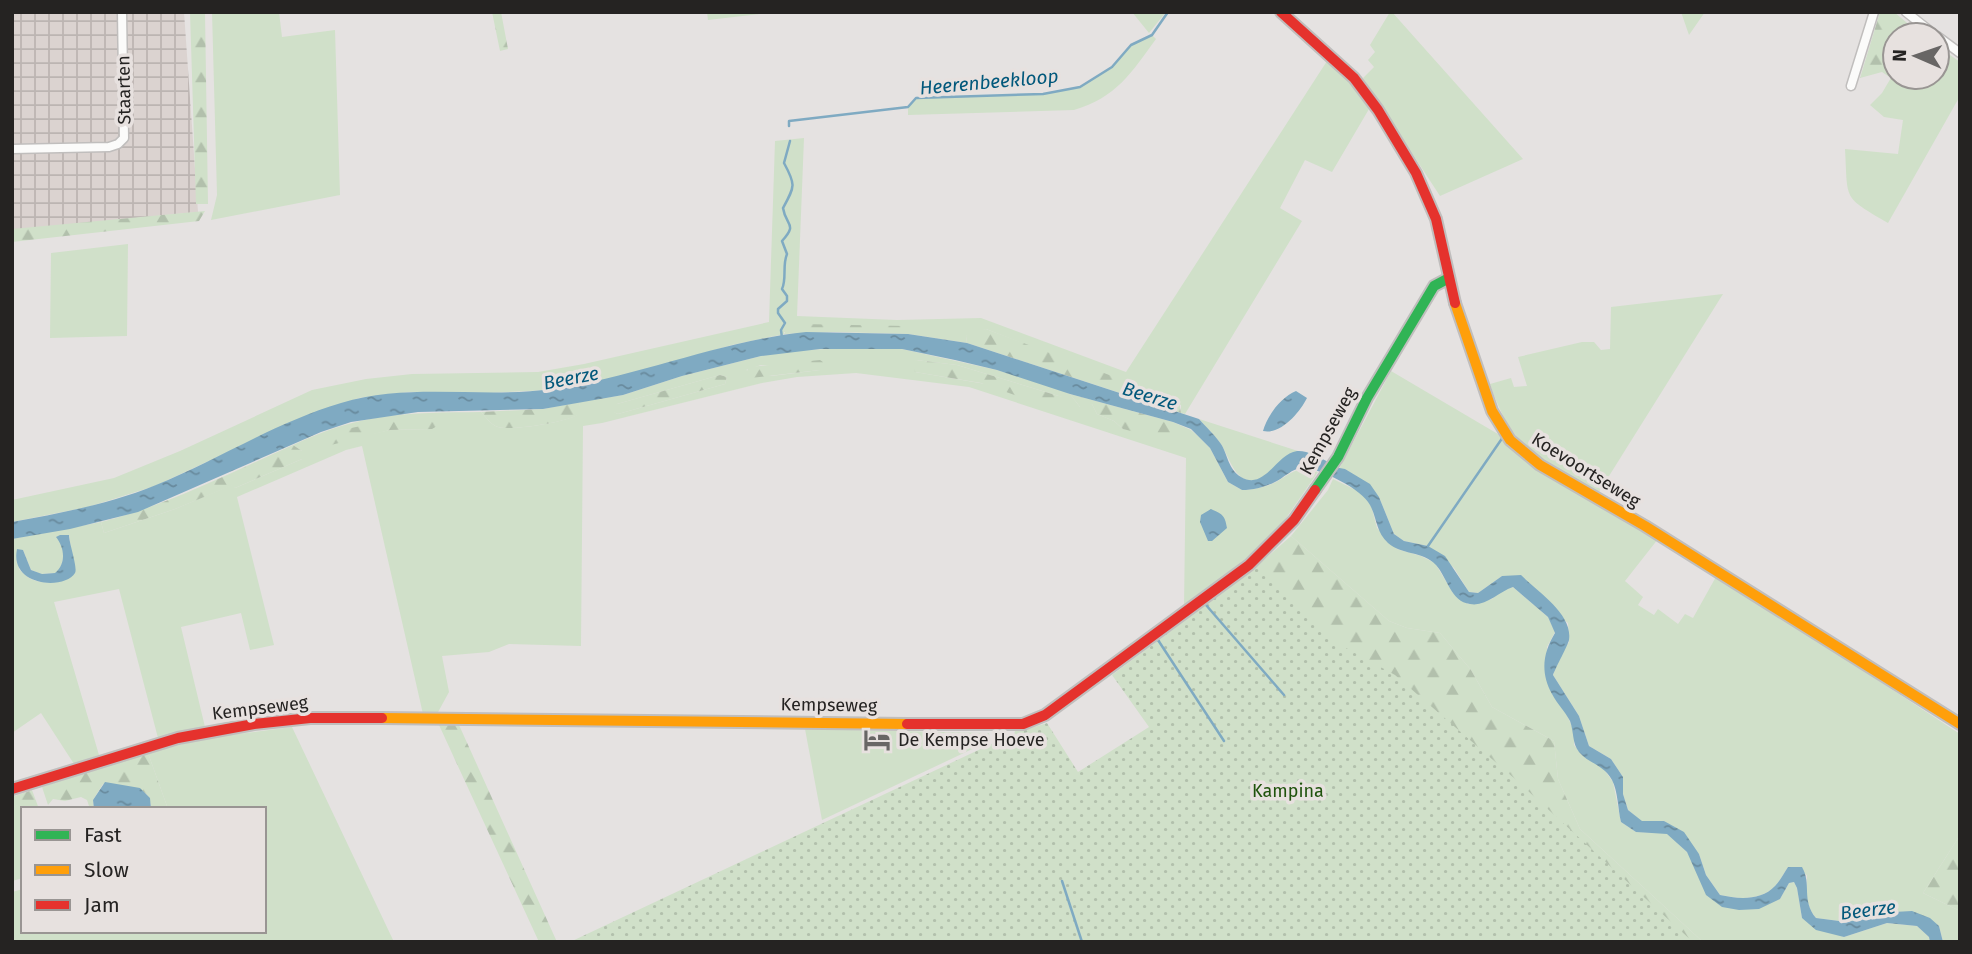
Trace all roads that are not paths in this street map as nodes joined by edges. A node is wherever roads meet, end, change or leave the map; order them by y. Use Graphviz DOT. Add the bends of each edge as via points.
graph roads {
  1 [pos="122,12"];
  2 [pos="1281,12"];
  3 [pos="1874,12"];
  4 [pos="1851,86"];
  5 [pos="12,149"];
  6 [pos="1449,278"];
  7 [pos="1960,724"];
  8 [pos="12,789"];
  1 -- 5 [label="street, Staarten" via="124,138 109,147"];
  2 -- 6 [label="street, Koevoortseweg" via="1354,78 1388,125 1431,205"];
  3 -- 4 [label="street"];
  6 -- 7 [label="street, Koevoortseweg" via="1492,411 1521,451"];
  6 -- 8 [label="street, Kempseweg" via="1427,296 1333,465 1284,532 1249,565 1045,715 1023,724 310,718 178,738"];
}
